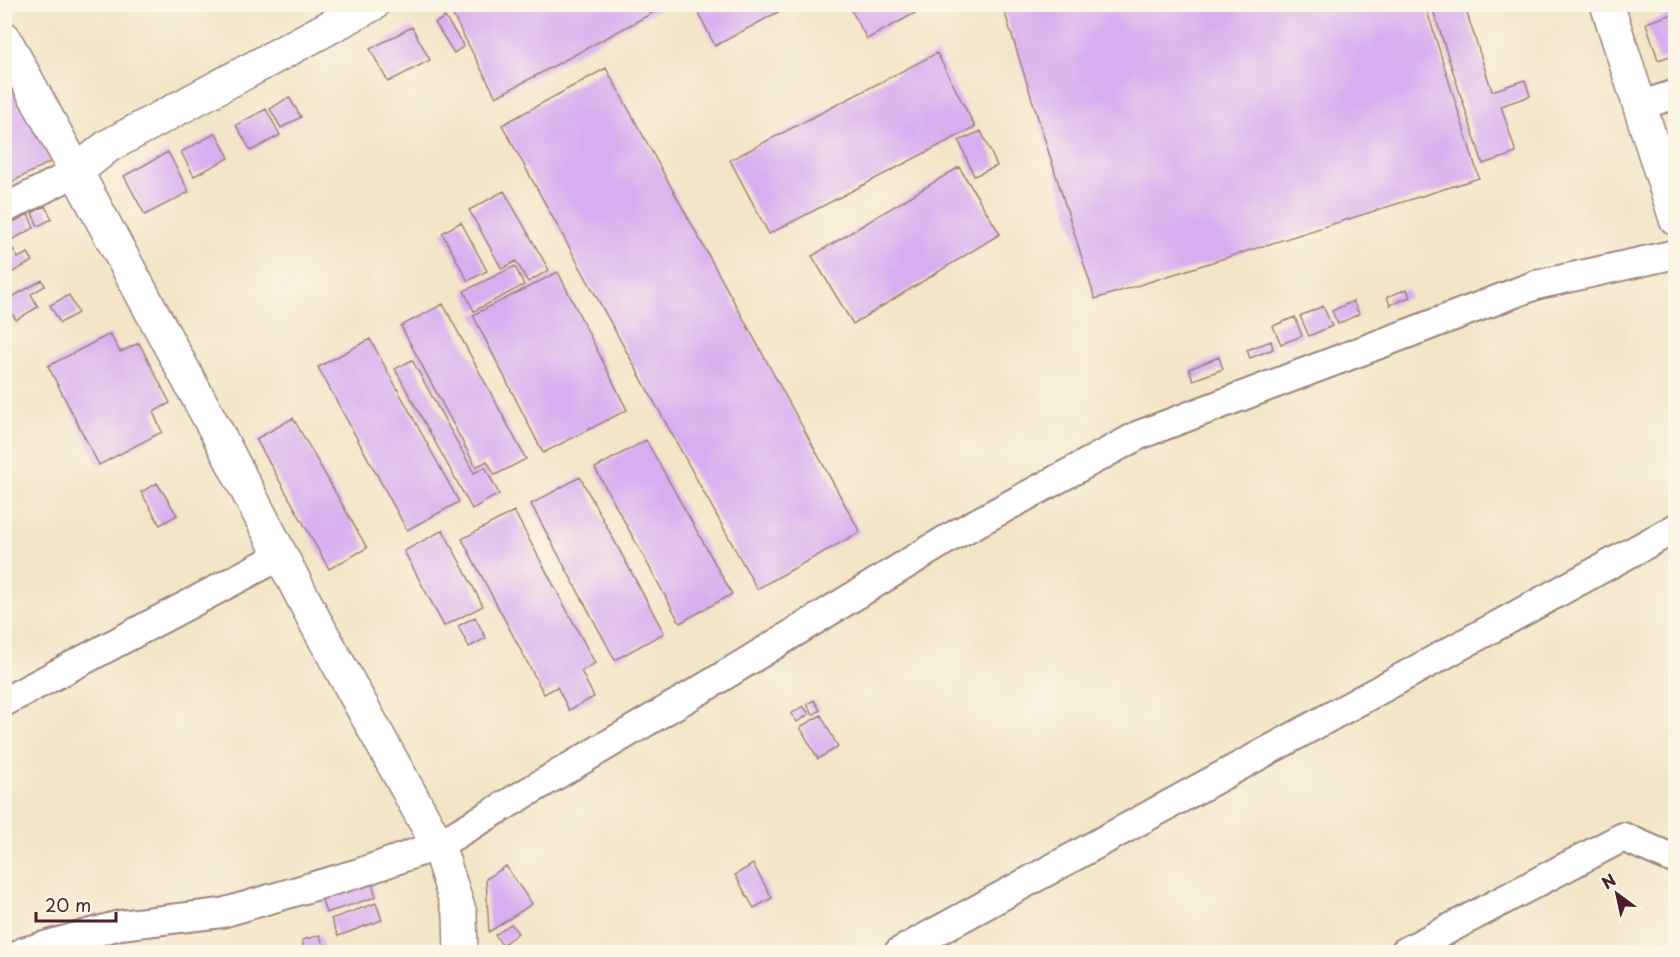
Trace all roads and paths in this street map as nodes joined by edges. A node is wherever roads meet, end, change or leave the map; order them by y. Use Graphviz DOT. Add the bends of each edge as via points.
graph roads {
  1 [pos="373,4"];
  2 [pos="1607,4"];
  3 [pos="4,38"];
  4 [pos="1676,94"];
  5 [pos="1639,106"];
  6 [pos="76,172"];
  7 [pos="4,209"];
  8 [pos="1676,219"];
  9 [pos="1676,254"];
  10 [pos="1676,528"];
  11 [pos="282,555"];
  12 [pos="4,702"];
  13 [pos="438,844"];
  14 [pos="1676,860"];
  15 [pos="22,952"];
  16 [pos="461,952"];
  17 [pos="899,952"];
  18 [pos="1405,952"];
  1 -- 6 [label="street" via="108,146"];
  2 -- 5 [label="street"];
  3 -- 6 [label="street"];
  4 -- 5 [label="street"];
  5 -- 8 [label="street"];
  6 -- 7 [label="street"];
  6 -- 11 [label="street"];
  9 -- 13 [label="street" via="1536,285 1139,435 949,538"];
  10 -- 17 [label="street"];
  11 -- 12 [label="street"];
  11 -- 13 [label="street"];
  13 -- 15 [label="street" via="359,873 222,913 120,925"];
  13 -- 16 [label="street" via="460,914"];
  14 -- 18 [label="street" via="1623,837"];
}
